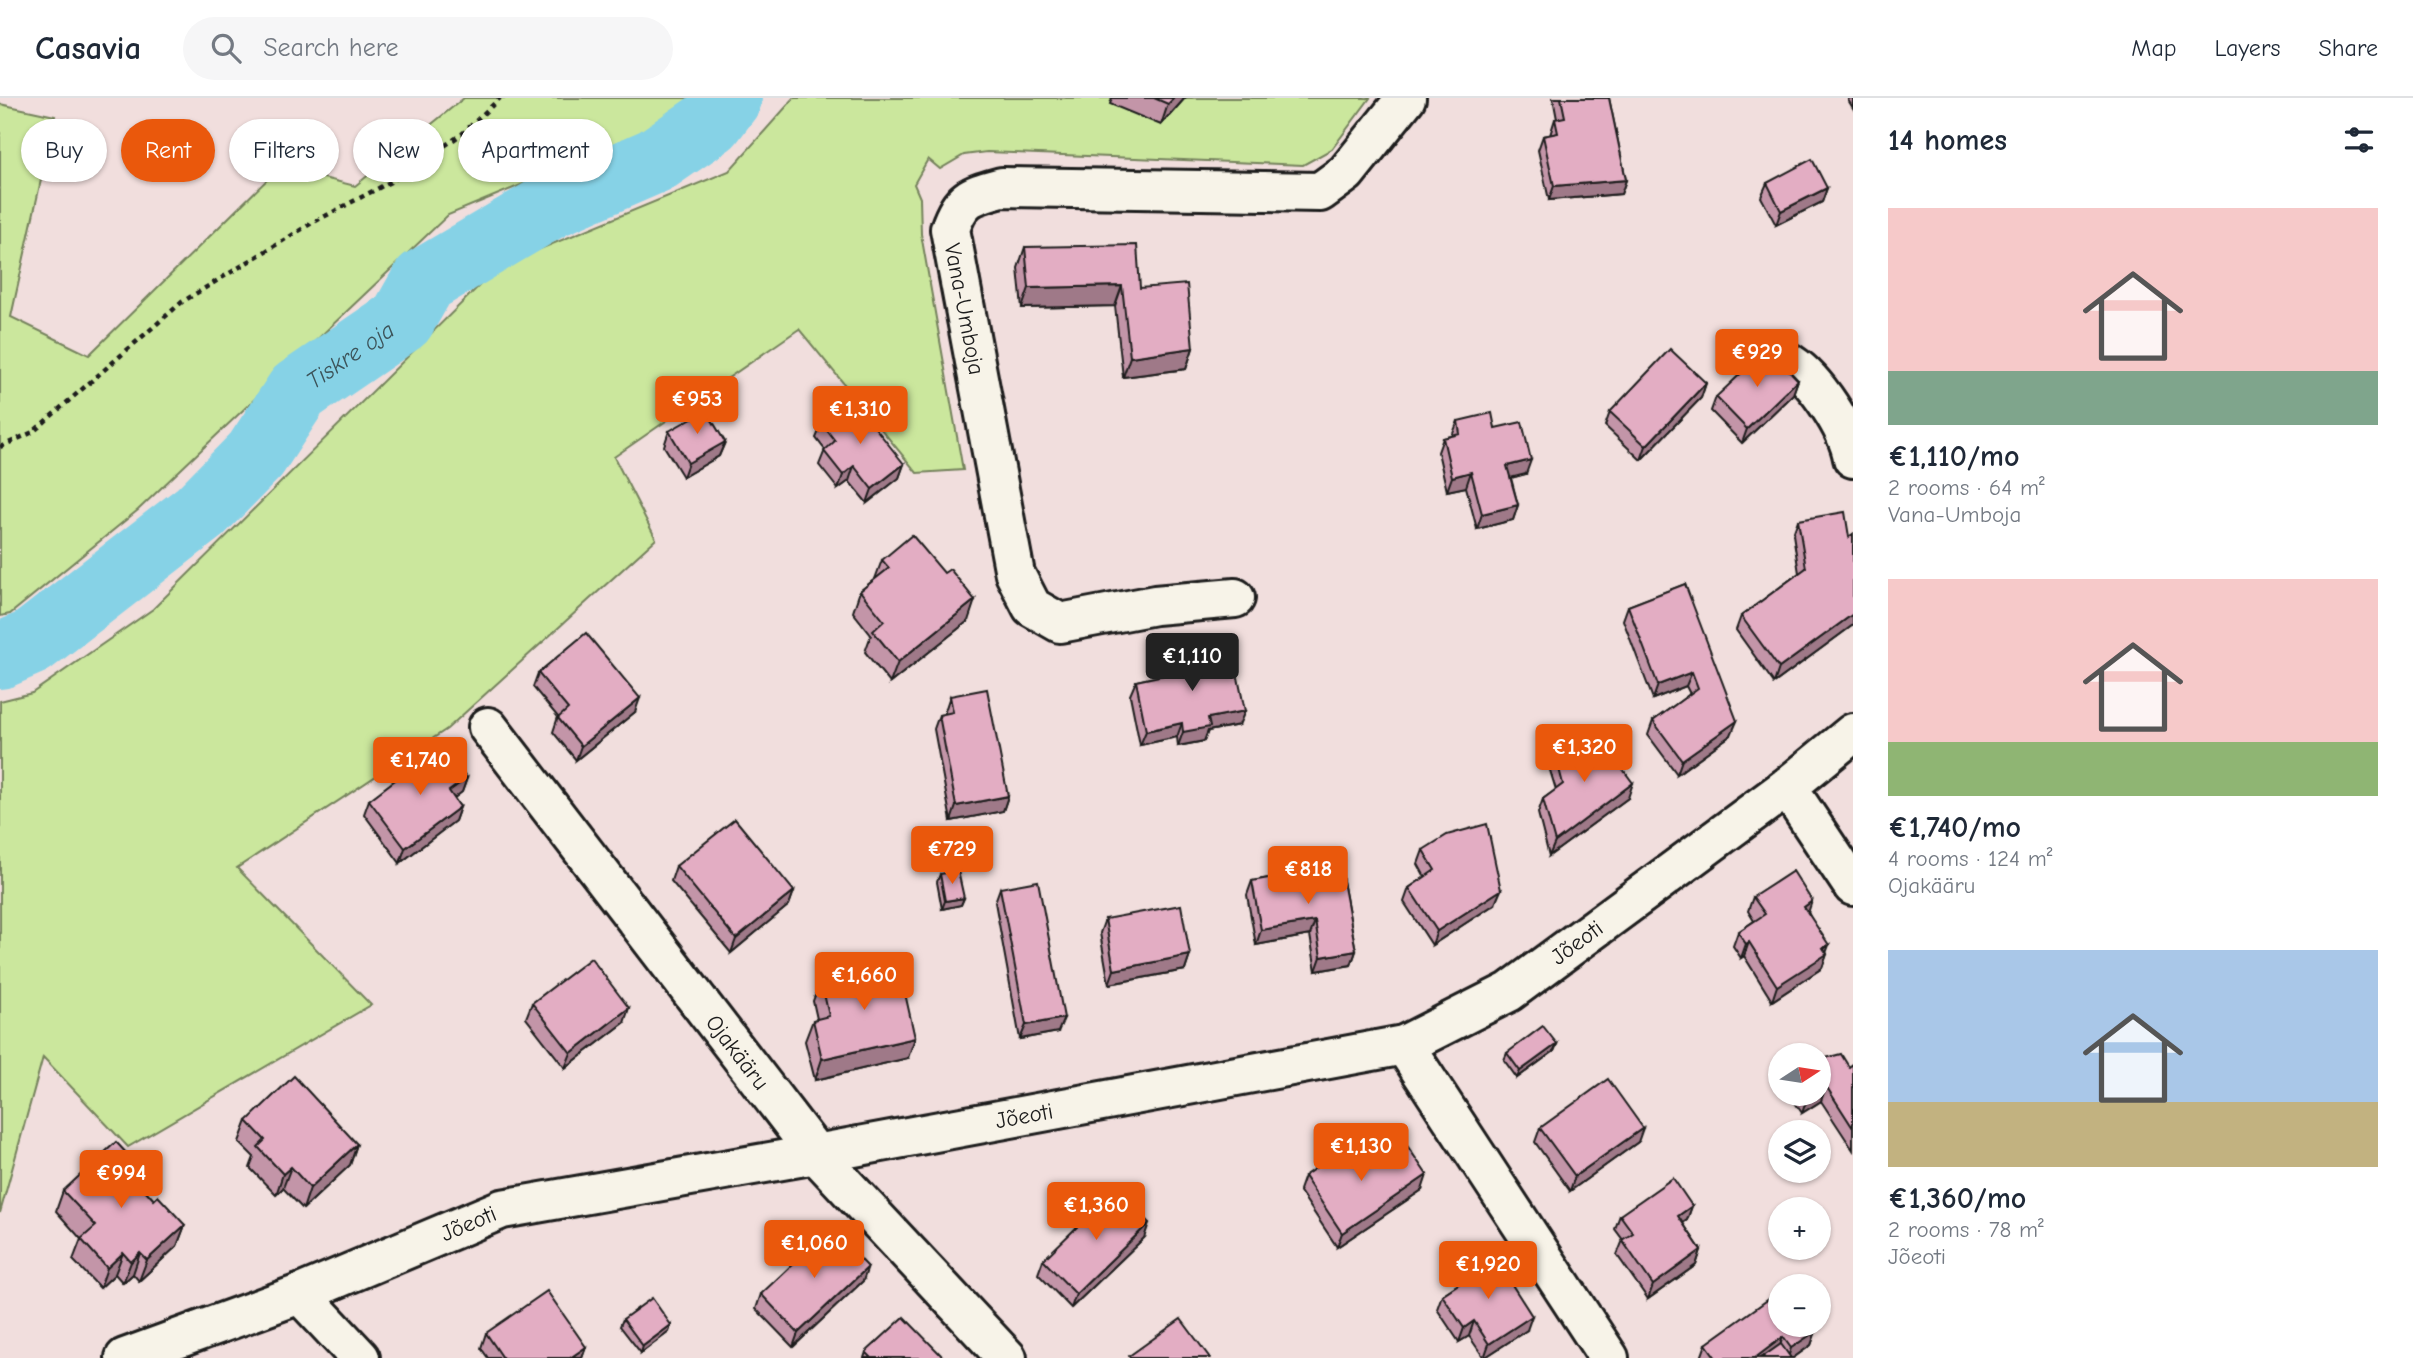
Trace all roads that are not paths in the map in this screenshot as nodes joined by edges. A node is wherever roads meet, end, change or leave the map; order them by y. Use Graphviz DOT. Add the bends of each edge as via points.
graph roads {
  1 [pos="1406,98"];
  2 [pos="1766,352"];
  3 [pos="1853,458"];
  4 [pos="1235,598"];
  5 [pos="488,727"];
  6 [pos="1853,733"];
  7 [pos="1787,787"];
  8 [pos="1853,886"];
  9 [pos="1404,1045"];
  10 [pos="816,1154"];
  11 [pos="300,1294"];
  12 [pos="125,1358"];
  13 [pos="360,1358"];
  14 [pos="1007,1358"];
  15 [pos="1609,1358"];
  1 -- 4 [label="street, Vana-Umboja" via="1346,173 1320,192 1002,187 973,195 957,209 950,229 1015,574 1032,607 1060,623 1155,605"];
  2 -- 3 [label="street" via="1793,364 1820,393"];
  5 -- 10 [label="street, Ojakääru"];
  6 -- 7 [label="street, Jõeoti"];
  7 -- 8 [label="street"];
  7 -- 9 [label="street, Jõeoti" via="1509,992"];
  9 -- 10 [label="street, Jõeoti"];
  9 -- 15 [label="street"];
  10 -- 11 [label="street, Jõeoti" via="502,1209"];
  10 -- 14 [label="street, Ojakääru"];
  11 -- 12 [label="street, Jõeoti"];
  11 -- 13 [label="street"];
}
